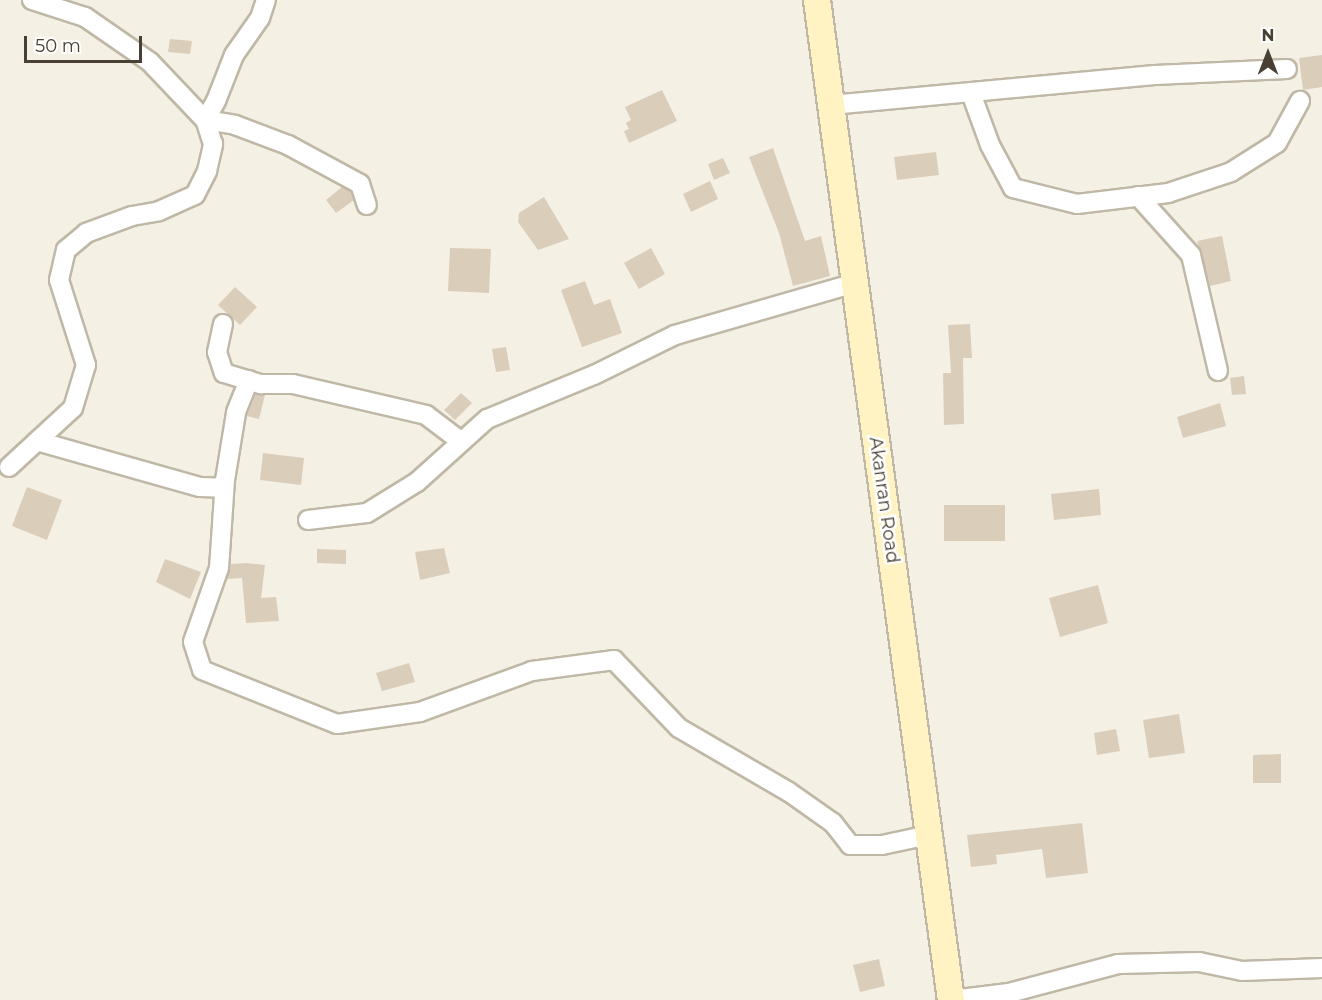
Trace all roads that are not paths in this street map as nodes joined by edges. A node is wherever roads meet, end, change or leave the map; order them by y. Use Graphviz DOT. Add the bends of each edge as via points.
graph roads {
  1 [pos="32,0"];
  2 [pos="266,0"];
  3 [pos="817,0"];
  4 [pos="1287,69"];
  5 [pos="971,93"];
  6 [pos="1300,101"];
  7 [pos="831,105"];
  8 [pos="205,120"];
  9 [pos="1138,196"];
  10 [pos="367,205"];
  11 [pos="855,283"];
  12 [pos="223,324"];
  13 [pos="1218,371"];
  14 [pos="249,380"];
  15 [pos="459,440"];
  16 [pos="37,441"];
  17 [pos="9,467"];
  18 [pos="224,488"];
  19 [pos="308,520"];
  20 [pos="929,835"];
  21 [pos="1322,968"];
  22 [pos="952,1000"];
  1 -- 8 [label="street" via="85,17 150,62"];
  2 -- 8 [label="street" via="260,18 234,55"];
  3 -- 7 [label="main road, Akanran Road"];
  4 -- 5 [label="street" via="1155,75"];
  5 -- 7 [label="street"];
  5 -- 9 [label="street" via="990,145 1013,188 1077,204"];
  6 -- 9 [label="street" via="1276,143 1231,172 1168,192"];
  7 -- 11 [label="main road, Akanran Road"];
  8 -- 10 [label="street" via="235,125 321,161 360,184"];
  8 -- 16 [label="street" via="213,144 207,171 195,195 159,212 132,216 86,233 66,250 59,280 86,365 74,408"];
  9 -- 13 [label="street" via="1191,255"];
  11 -- 15 [label="street" via="675,335 594,375 487,419"];
  11 -- 20 [label="main road, Akanran Road"];
  12 -- 14 [label="street" via="217,352 224,373"];
  14 -- 15 [label="street" via="294,384 426,415"];
  14 -- 18 [label="street" via="236,413"];
  15 -- 19 [label="street" via="417,482 367,513"];
  16 -- 17 [label="street"];
  16 -- 18 [label="street" via="200,487"];
  18 -- 20 [label="street" via="219,568 193,642 202,670 337,724 420,712 532,671 614,660 679,728 789,792 833,824 850,845 882,844"];
  20 -- 22 [label="main road, Akanran Road"];
  21 -- 22 [label="street" via="1242,971 1199,962 1118,964 1009,993"];
}
